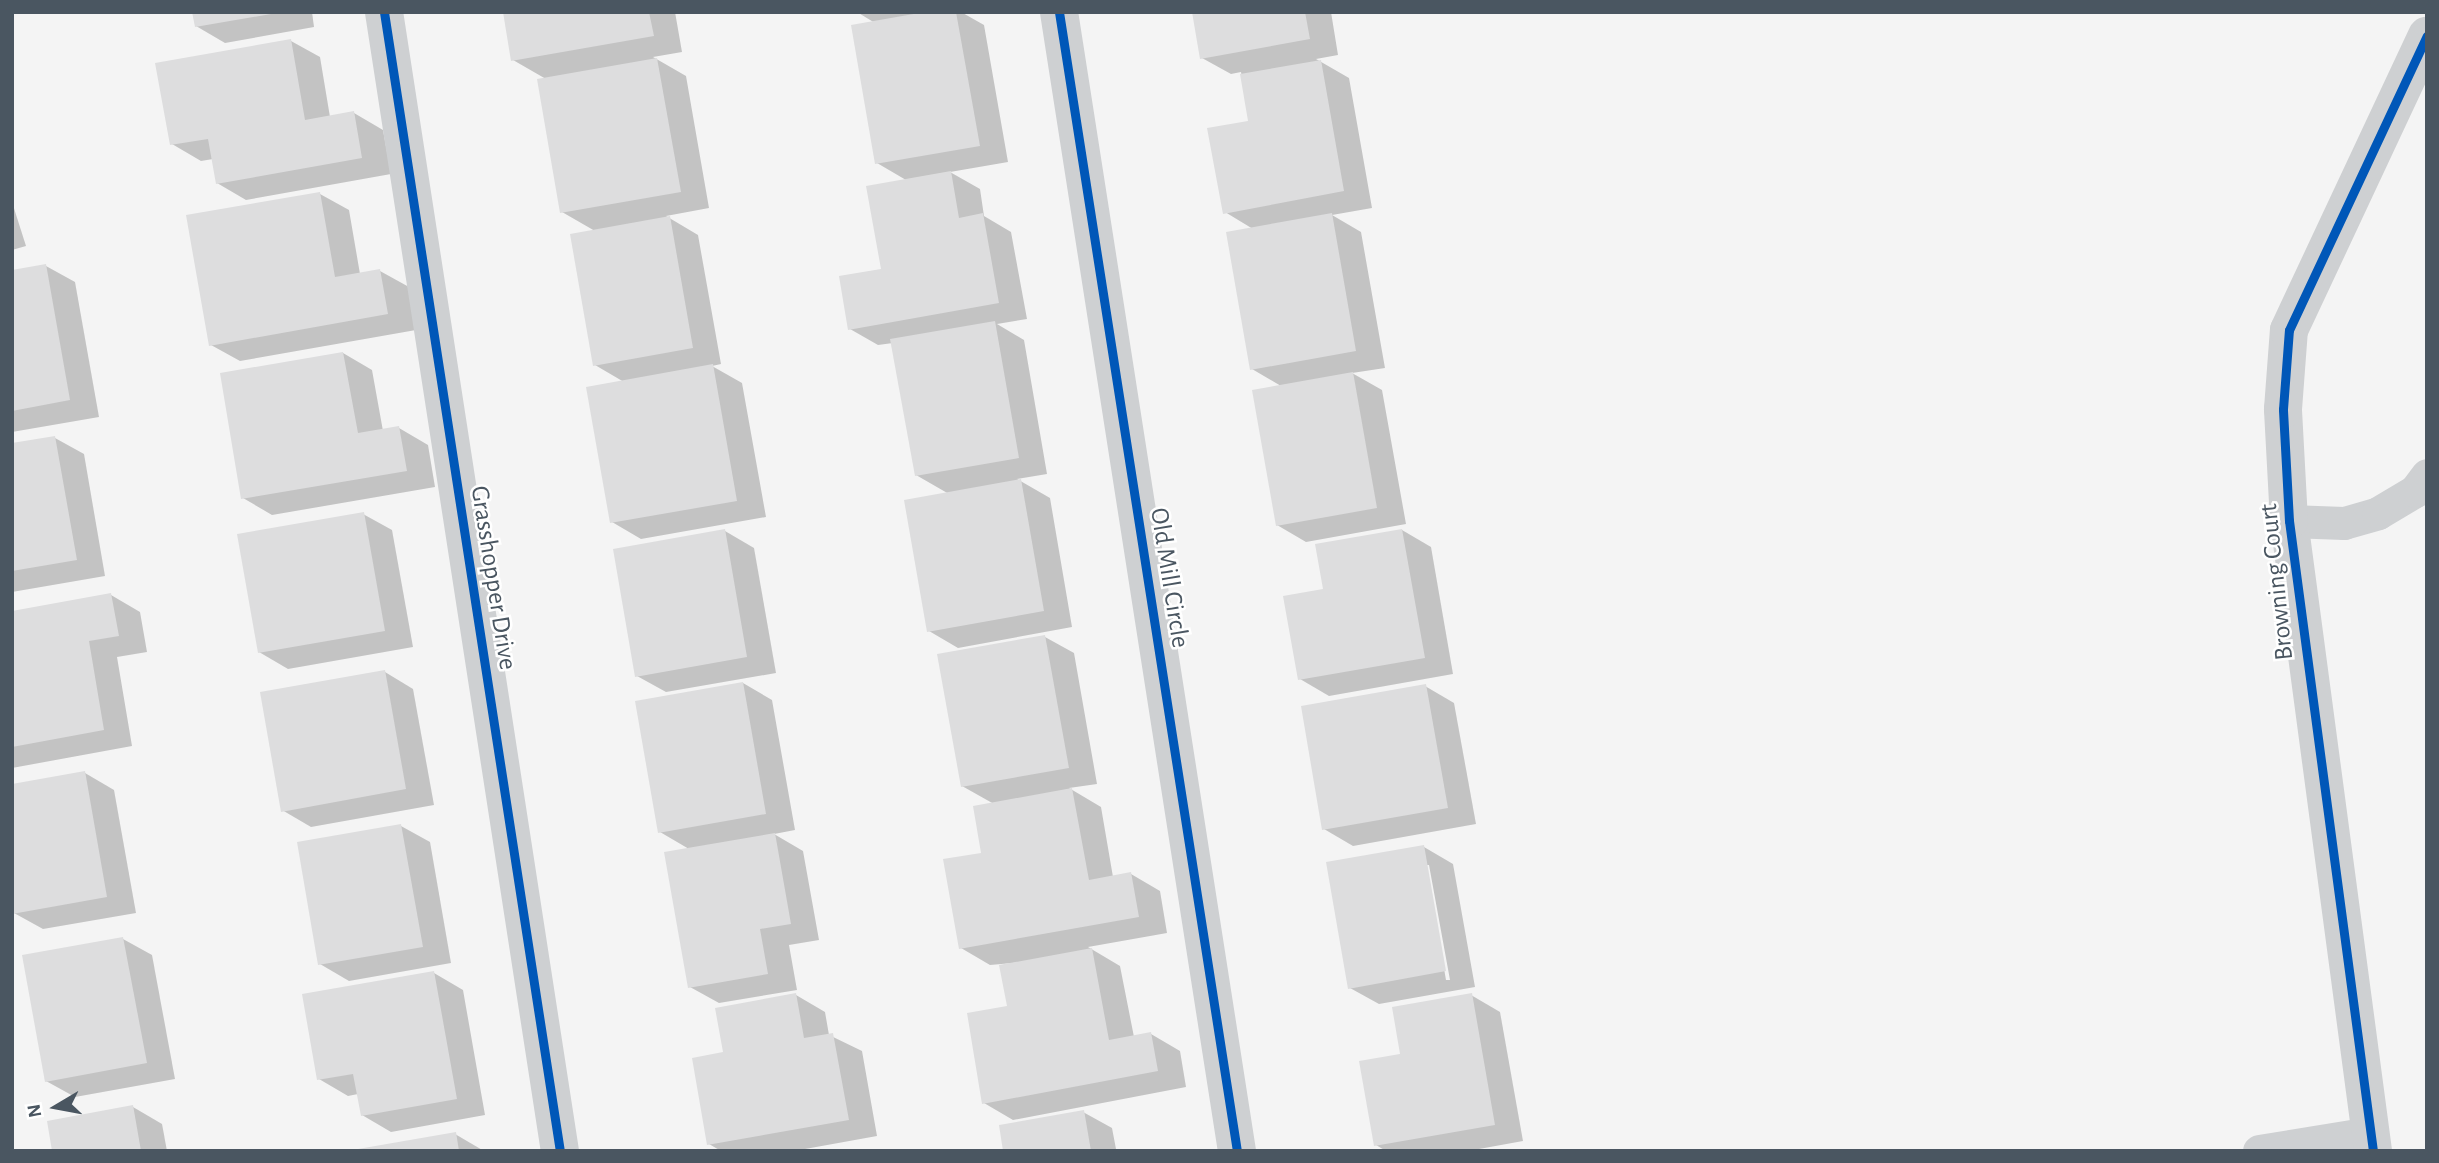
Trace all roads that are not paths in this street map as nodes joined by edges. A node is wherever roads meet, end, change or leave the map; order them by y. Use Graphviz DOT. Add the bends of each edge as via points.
graph roads {
  1 [pos="384,12"];
  2 [pos="1059,12"];
  3 [pos="2427,36"];
  4 [pos="2427,475"];
  5 [pos="2289,521"];
  6 [pos="2371,1142"];
  7 [pos="560,1151"];
  8 [pos="1237,1151"];
  9 [pos="2259,1151"];
  1 -- 7 [label="street, Grasshopper Drive"];
  2 -- 8 [label="street, Old Mill Circle"];
  3 -- 5 [label="street, Browning Court" via="2289,330 2283,408"];
  4 -- 5 [label="lane" via="2415,491 2378,513 2344,523"];
  5 -- 6 [label="street, Browning Court"];
  6 -- 9 [label="lane"];
}
